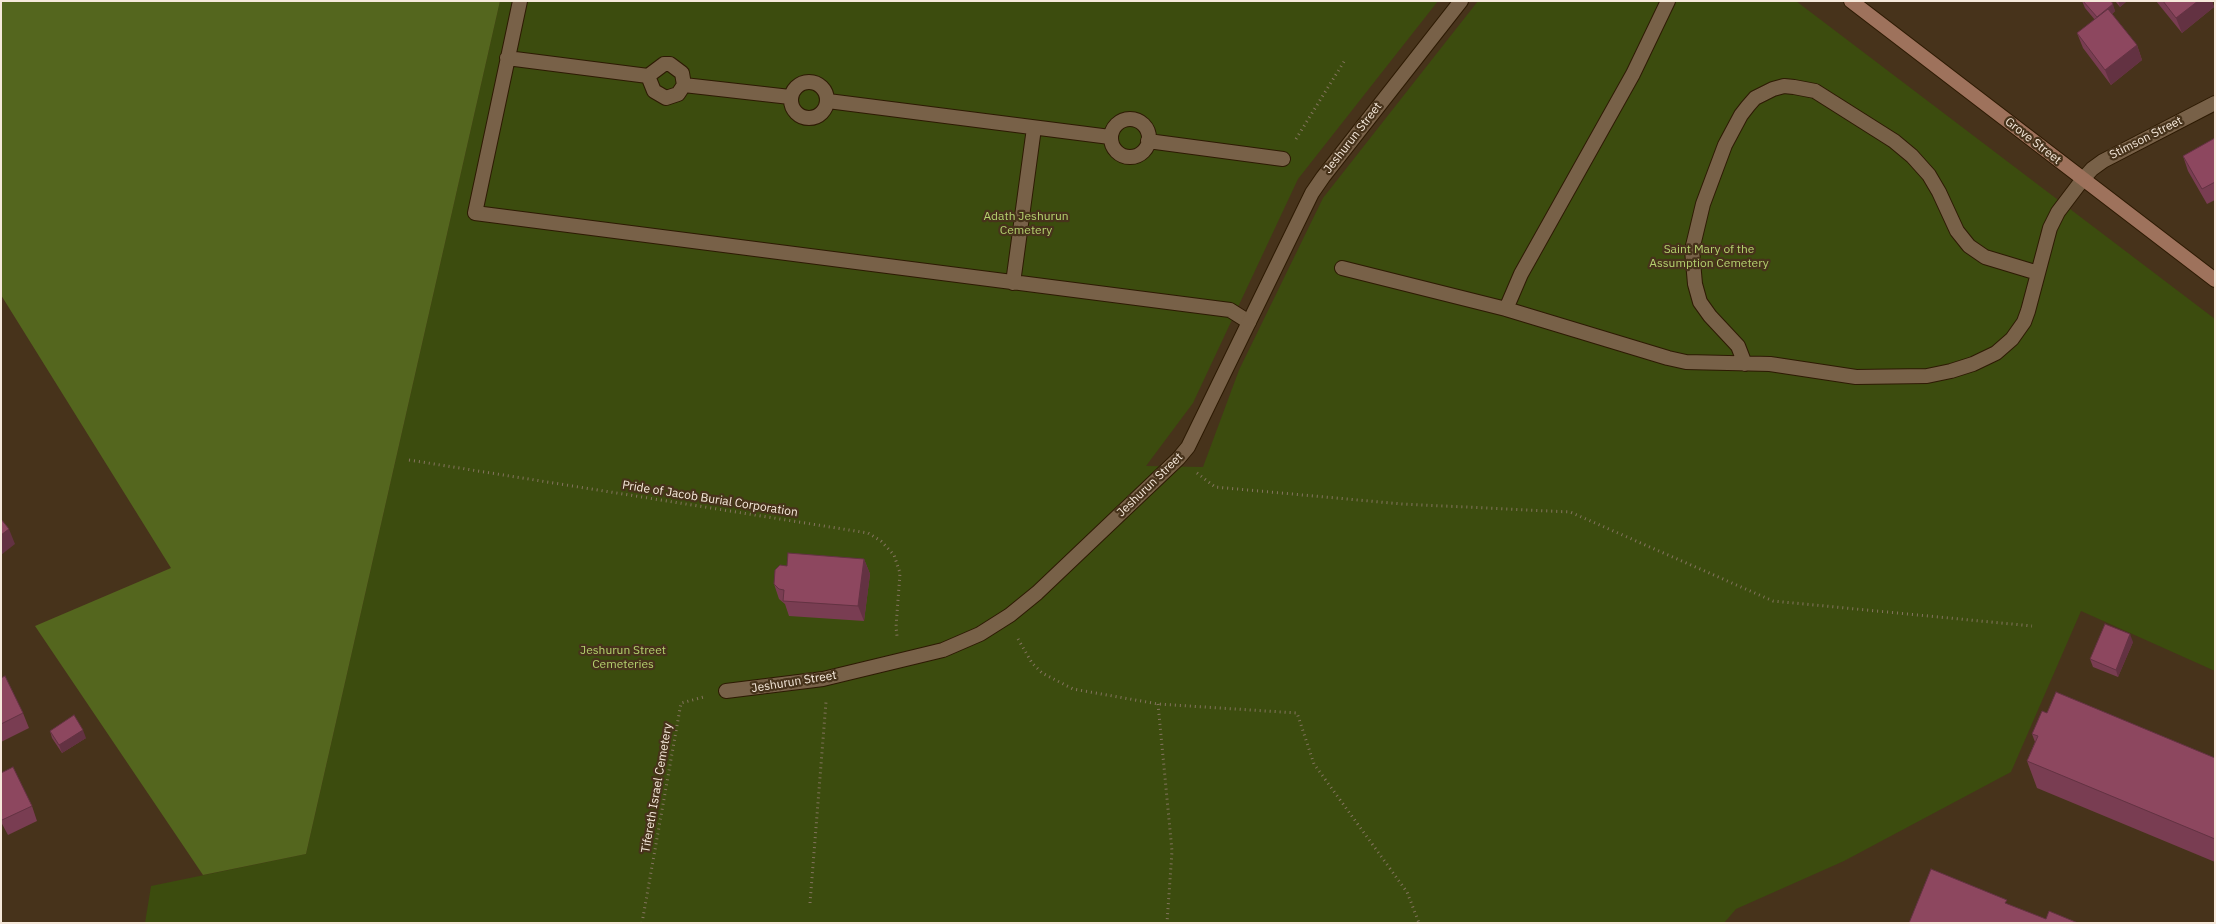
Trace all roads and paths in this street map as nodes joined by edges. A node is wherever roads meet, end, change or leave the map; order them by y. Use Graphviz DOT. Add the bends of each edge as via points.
graph roads {
  1 [pos="520,1"];
  2 [pos="1460,1"];
  3 [pos="1668,1"];
  4 [pos="1851,1"];
  5 [pos="507,58"];
  6 [pos="1344,60"];
  7 [pos="648,76"];
  8 [pos="684,85"];
  9 [pos="790,97"];
  10 [pos="828,102"];
  11 [pos="2215,103"];
  12 [pos="1034,128"];
  13 [pos="1110,137"];
  14 [pos="1148,141"];
  15 [pos="1283,159"];
  16 [pos="2083,180"];
  17 [pos="1342,268"];
  18 [pos="2038,273"];
  19 [pos="2215,280"];
  20 [pos="1013,283"];
  21 [pos="1506,309"];
  22 [pos="1249,322"];
  23 [pos="1745,364"];
  24 [pos="1178,459"];
  25 [pos="409,460"];
  26 [pos="1010,615"];
  27 [pos="2032,626"];
  28 [pos="901,660"];
  29 [pos="823,679"];
  30 [pos="726,691"];
  31 [pos="1158,704"];
  32 [pos="810,903"];
  33 [pos="642,923"];
  34 [pos="1167,923"];
  35 [pos="1419,923"];
  1 -- 5 [label="street"];
  2 -- 22 [label="street, Jeshurun Street" via="1323,177"];
  3 -- 21 [label="street" via="1634,74 1521,274"];
  4 -- 16 [label="main road, Grove Street"];
  5 -- 7 [label="street"];
  5 -- 20 [label="street" via="475,213"];
  6 -- 15 [label="path"];
  7 -- 8 [label="street" via="657,67 670,64 682,73"];
  7 -- 8 [label="street" via="650,85 661,97 678,94"];
  8 -- 9 [label="street"];
  9 -- 10 [label="street" via="806,81 824,90"];
  9 -- 10 [label="street" via="795,112 809,119 820,116"];
  10 -- 12 [label="street"];
  11 -- 16 [label="street, Stimson Street" via="2103,161"];
  12 -- 13 [label="street"];
  12 -- 20 [label="street"];
  13 -- 14 [label="street" via="1116,151 1129,159 1140,155"];
  13 -- 14 [label="street" via="1122,121 1134,118 1146,126"];
  14 -- 15 [label="street"];
  16 -- 18 [label="street, Stimson Street" via="2050,228"];
  16 -- 19 [label="main road, Grove Street"];
  17 -- 21 [label="street, Stimson Street"];
  18 -- 23 [label="street, Stimson Street" via="2024,322 2012,340 1985,359 1962,368 1927,376 1856,377 1770,364"];
  18 -- 23 [label="street" via="1985,257 1969,246 1957,231 1929,175 1894,141 1815,91 1784,86 1773,89 1755,98 1741,114 1725,145 1703,204 1692,250 1700,302 1738,346"];
  20 -- 22 [label="street" via="1230,310"];
  21 -- 23 [label="street, Stimson Street" via="1668,358 1704,364"];
  22 -- 24 [label="street, Jeshurun Street" via="1196,434"];
  24 -- 26 [label="street, Jeshurun Street" via="1037,594"];
  24 -- 27 [label="path" via="1215,487 1402,504 1570,512 1773,601"];
  25 -- 28 [label="path, Pride of Jacob Burial Corporation" via="868,533 894,555 900,573 896,627"];
  26 -- 28 [label="street, Jeshurun Street" via="961,643"];
  26 -- 31 [label="path" via="1022,648 1042,673 1073,689"];
  28 -- 29 [label="street, Jeshurun Street"];
  29 -- 30 [label="street, Jeshurun Street"];
  29 -- 32 [label="path" via="827,708"];
  30 -- 33 [label="path, Tifereth Israel Cemetery" via="681,702"];
  31 -- 34 [label="path" via="1172,851"];
  31 -- 35 [label="path" via="1297,713 1314,764 1407,892"];
}
